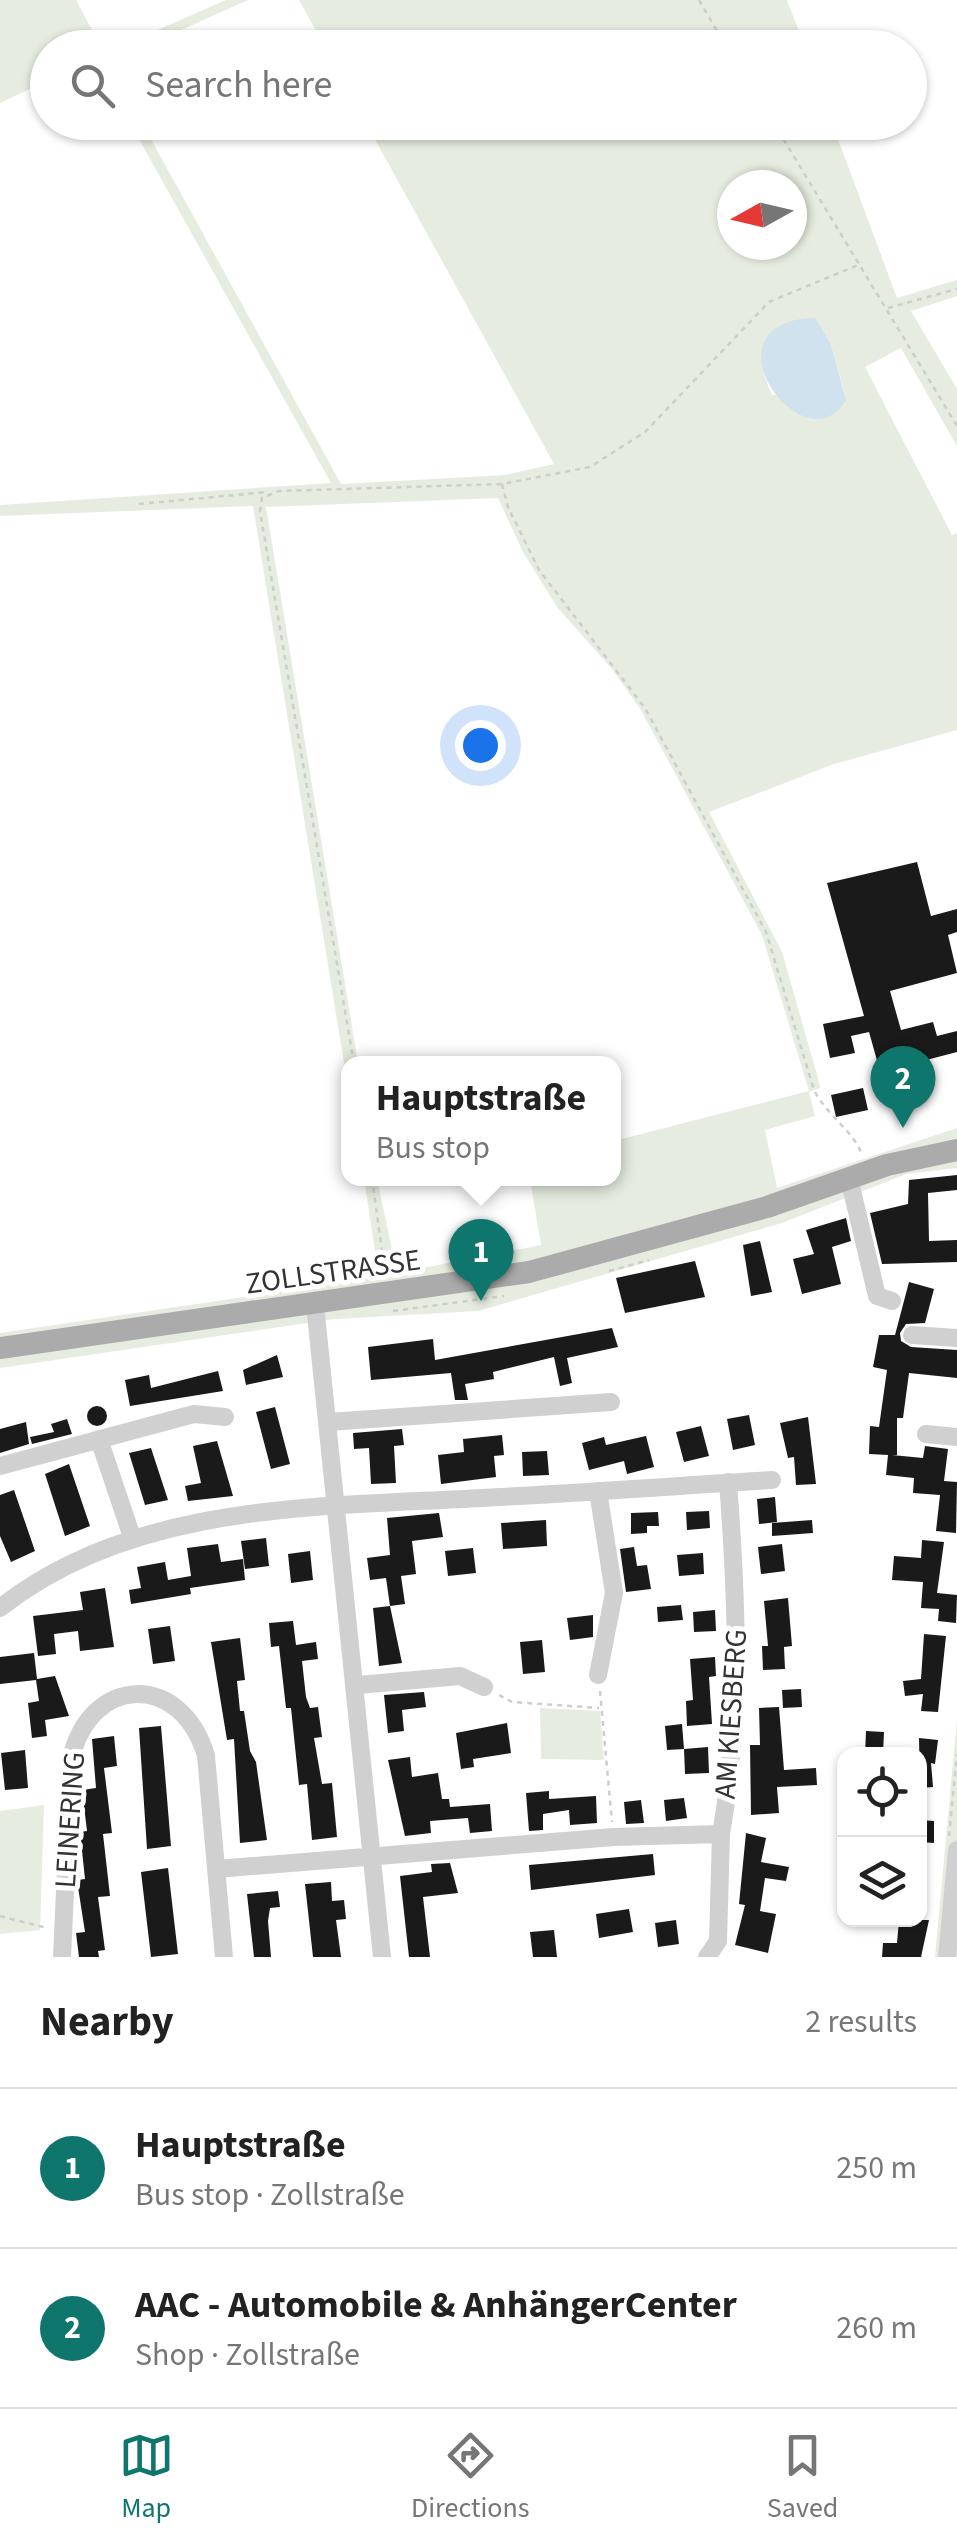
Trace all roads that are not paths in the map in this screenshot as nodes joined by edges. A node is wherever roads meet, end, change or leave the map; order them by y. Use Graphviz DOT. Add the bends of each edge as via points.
graph roads {
  1 [pos="954,1150"];
  2 [pos="858,1175"];
  3 [pos="892,1301"];
  4 [pos="315,1304"];
  5 [pos="912,1335"];
  6 [pos="957,1338"];
  7 [pos="0,1348"];
  8 [pos="612,1402"];
  9 [pos="225,1417"];
  10 [pos="329,1422"];
  11 [pos="926,1434"];
  12 [pos="957,1437"];
  13 [pos="98,1439"];
  14 [pos="0,1466"];
  15 [pos="772,1480"];
  16 [pos="728,1482"];
  17 [pos="598,1492"];
  18 [pos="338,1506"];
  19 [pos="132,1537"];
  20 [pos="0,1608"];
  21 [pos="598,1674"];
  22 [pos="358,1685"];
  23 [pos="484,1687"];
  24 [pos="721,1834"];
  25 [pos="957,1850"];
  26 [pos="372,1856"];
  27 [pos="216,1869"];
  28 [pos="62,1957"];
  29 [pos="224,1957"];
  30 [pos="382,1957"];
  31 [pos="707,1957"];
  32 [pos="947,1957"];
  1 -- 2 [label="main road, ZOLLSTRASSE"];
  2 -- 3 [label="street" via="878,1296"];
  2 -- 4 [label="main road, ZOLLSTRASSE" via="566,1263"];
  4 -- 7 [label="main road, ZOLLSTRASSE"];
  4 -- 10 [label="street"];
  5 -- 6 [label="street"];
  8 -- 10 [label="street"];
  9 -- 13 [label="street" via="194,1414"];
  10 -- 18 [label="street"];
  11 -- 12 [label="street"];
  13 -- 14 [label="street"];
  13 -- 19 [label="street"];
  15 -- 16 [label="street"];
  16 -- 17 [label="street"];
  16 -- 24 [label="street, AM KIESBERG" via="739,1630 734,1758"];
  17 -- 18 [label="street"];
  17 -- 21 [label="street" via="614,1594"];
  18 -- 19 [label="street"];
  18 -- 22 [label="street"];
  19 -- 20 [label="street" via="43,1577"];
  22 -- 23 [label="street" via="460,1676"];
  22 -- 26 [label="street"];
  24 -- 26 [label="street, AM KIESBERG"];
  24 -- 31 [label="street" via="718,1941"];
  25 -- 32 [label="street"];
  26 -- 27 [label="street"];
  26 -- 30 [label="street"];
  27 -- 28 [label="street, LEINERING" via="200,1735 164,1699 132,1694 102,1705 76,1734 70,1759"];
  27 -- 29 [label="street, LEINERING"];
}
